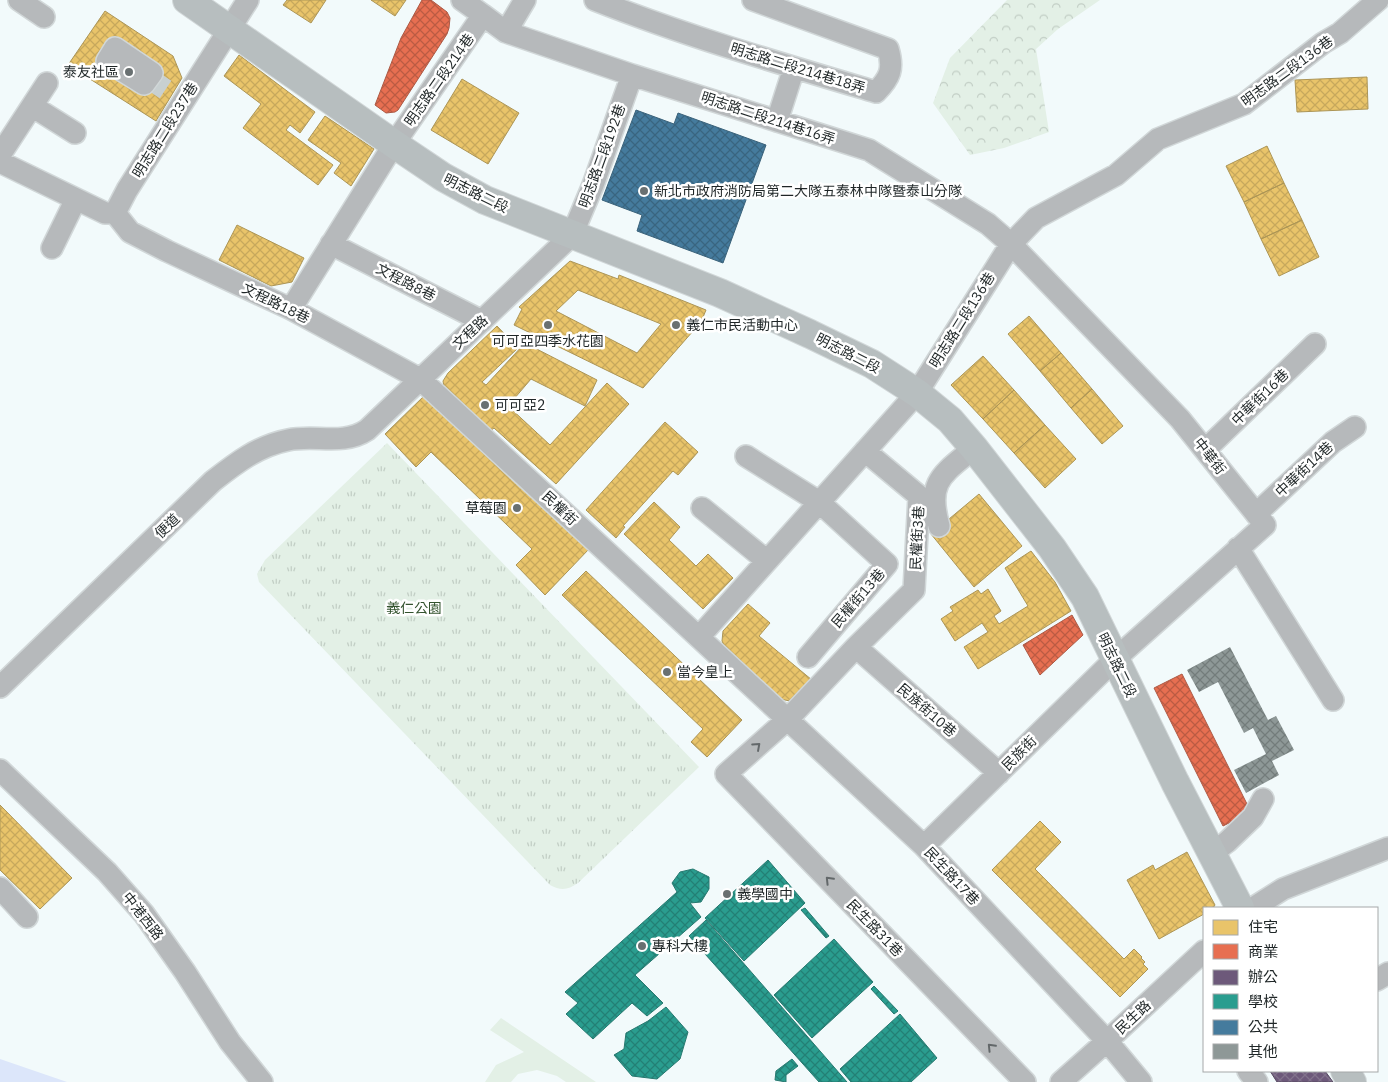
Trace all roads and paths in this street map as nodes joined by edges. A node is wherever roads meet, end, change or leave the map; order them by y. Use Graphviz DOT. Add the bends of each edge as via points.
graph roads {
  1 [pos="19,0"];
  2 [pos="187,0"];
  3 [pos="248,0"];
  4 [pos="462,0"];
  5 [pos="525,0"];
  6 [pos="595,0"];
  7 [pos="753,0"];
  8 [pos="1378,0"];
  9 [pos="483,15"];
  10 [pos="44,17"];
  11 [pos="229,28"];
  12 [pos="506,32"];
  13 [pos="794,68"];
  14 [pos="632,76"];
  15 [pos="47,83"];
  16 [pos="32,106"];
  17 [pos="777,121"];
  18 [pos="75,133"];
  19 [pos="394,144"];
  20 [pos="0,155"];
  21 [pos="0,162"];
  22 [pos="76,199"];
  23 [pos="115,213"];
  24 [pos="572,235"];
  25 [pos="331,244"];
  26 [pos="1010,244"];
  27 [pos="52,248"];
  28 [pos="291,309"];
  29 [pos="482,321"];
  30 [pos="1315,344"];
  31 [pos="420,379"];
  32 [pos="916,392"];
  33 [pos="1355,427"];
  34 [pos="367,430"];
  35 [pos="974,448"];
  36 [pos="1205,450"];
  37 [pos="865,451"];
  38 [pos="746,456"];
  39 [pos="819,502"];
  40 [pos="702,508"];
  41 [pos="1256,514"];
  42 [pos="939,526"];
  43 [pos="1238,548"];
  44 [pos="767,561"];
  45 [pos="699,637"];
  46 [pos="856,647"];
  47 [pos="808,657"];
  48 [pos="1114,660"];
  49 [pos="0,687"];
  50 [pos="1333,700"];
  51 [pos="788,719"];
  52 [pos="999,773"];
  53 [pos="2,774"];
  54 [pos="1263,799"];
  55 [pos="924,846"];
  56 [pos="1388,848"];
  57 [pos="1211,854"];
  58 [pos="0,888"];
  59 [pos="1239,907"];
  60 [pos="1255,907"];
  61 [pos="28,917"];
  62 [pos="1203,952"];
  63 [pos="1107,1042"];
  64 [pos="1249,1072"];
  65 [pos="262,1082"];
  66 [pos="1025,1082"];
  67 [pos="1061,1082"];
  68 [pos="1141,1082"];
  69 [pos="1257,1082"];
  1 -- 10 [label="street"];
  2 -- 11 [label="main road, 明志路二段"];
  3 -- 11 [label="street, 明志路二段237巷"];
  4 -- 9 [label="street"];
  5 -- 12 [label="street"];
  6 -- 13 [label="street, 明志路二段214巷18弄"];
  7 -- 13 [label="street, 明志路二段214巷18弄" via="888,49 892,62 887,81 876,92"];
  8 -- 26 [label="street, 明志路二段136巷" via="1340,33 1244,104 1158,139 1116,175 1036,218"];
  9 -- 12 [label="street"];
  9 -- 19 [label="street, 明志路二段214巷"];
  11 -- 19 [label="main road, 明志路二段"];
  11 -- 23 [label="street, 明志路二段237巷"];
  12 -- 14 [label="street, 明志路二段214巷16弄"];
  13 -- 17 [label="street"];
  14 -- 17 [label="street, 明志路二段214巷16弄"];
  14 -- 24 [label="street, 明志路二段192巷"];
  15 -- 16 [label="street"];
  16 -- 18 [label="street"];
  16 -- 20 [label="street"];
  17 -- 26 [label="street, 明志路二段214巷16弄" via="869,150 988,224"];
  19 -- 24 [label="main road, 明志路二段" via="443,177 486,200"];
  19 -- 25 [label="street, 明志路二段214巷"];
  21 -- 22 [label="street"];
  22 -- 23 [label="street" via="105,213"];
  22 -- 27 [label="street"];
  23 -- 28 [label="street, 文程路18巷" via="130,232"];
  24 -- 29 [label="street, 文程路"];
  24 -- 32 [label="main road, 明志路二段" via="720,293 802,330 872,364"];
  25 -- 28 [label="street, 明志路二段214巷"];
  25 -- 29 [label="street, 文程路8巷"];
  26 -- 32 [label="street, 明志路二段136巷"];
  26 -- 36 [label="street, 中華街" via="1180,418"];
  28 -- 31 [label="street, 文程路18巷"];
  29 -- 31 [label="street, 文程路"];
  30 -- 36 [label="street, 中華街16巷"];
  31 -- 34 [label="street, 文程路"];
  31 -- 45 [label="street, 民權街"];
  32 -- 35 [label="main road, 明志路二段" via="950,420"];
  32 -- 37 [label="street"];
  33 -- 41 [label="street, 中華街14巷" via="1333,442"];
  34 -- 49 [label="street, 便道" via="347,439 290,440 266,446 240,460 213,481"];
  35 -- 42 [label="street" via="942,476 934,494"];
  35 -- 48 [label="main road, 明志路二段" via="1052,548 1079,589"];
  36 -- 41 [label="street, 中華街"];
  37 -- 39 [label="street"];
  37 -- 46 [label="street, 民權街3巷" via="919,496 914,590"];
  38 -- 39 [label="street"];
  39 -- 44 [label="street"];
  39 -- 47 [label="street, 民權街13巷" via="887,564"];
  40 -- 44 [label="street"];
  41 -- 43 [label="street" via="1265,525"];
  43 -- 48 [label="street"];
  43 -- 50 [label="street"];
  44 -- 45 [label="street"];
  45 -- 51 [label="street, 民權街"];
  46 -- 51 [label="street"];
  46 -- 52 [label="street, 民族街10巷"];
  48 -- 52 [label="street, 民族街"];
  48 -- 57 [label="main road, 明志路二段"];
  51 -- 55 [label="street, 民生路17巷"];
  66 -- 51 [label="street, 民生路31巷, one-way" via="726,774"];
  52 -- 55 [label="street, 民族街"];
  53 -- 65 [label="street, 中港西路" via="107,872 144,914 230,1042"];
  54 -- 57 [label="street" via="1253,817"];
  55 -- 63 [label="street, 民生路17巷"];
  56 -- 60 [label="street" via="1282,889"];
  57 -- 59 [label="main road, 明志路二段"];
  58 -- 61 [label="street"];
  62 -- 63 [label="street, 民生路"];
  63 -- 67 [label="street, 民生路"];
  63 -- 68 [label="street, 民生路17巷"];
  64 -- 69 [label="street"];
}
